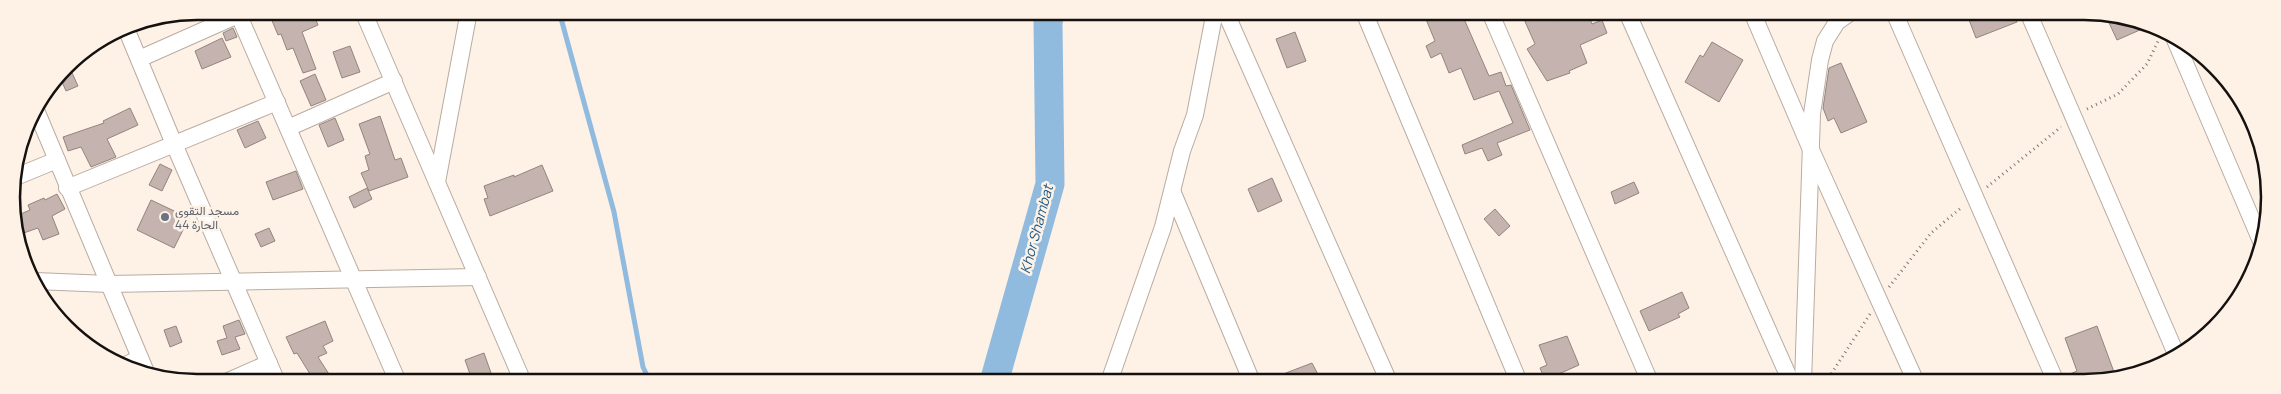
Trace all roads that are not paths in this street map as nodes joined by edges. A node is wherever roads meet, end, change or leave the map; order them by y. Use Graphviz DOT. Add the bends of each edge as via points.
graph roads {
  1 [pos="223,20"];
  2 [pos="244,20"];
  3 [pos="367,20"];
  4 [pos="467,20"];
  5 [pos="1213,20"];
  6 [pos="1228,20"];
  7 [pos="1367,20"];
  8 [pos="1493,20"];
  9 [pos="1630,20"];
  10 [pos="1755,20"];
  11 [pos="1840,20"];
  12 [pos="1898,20"];
  13 [pos="2031,20"];
  14 [pos="128,34"];
  15 [pos="2177,47"];
  16 [pos="138,59"];
  17 [pos="394,82"];
  18 [pos="277,102"];
  19 [pos="39,117"];
  20 [pos="288,128"];
  21 [pos="174,144"];
  22 [pos="1812,152"];
  23 [pos="57,160"];
  24 [pos="22,174"];
  25 [pos="437,182"];
  26 [pos="68,188"];
  27 [pos="1173,193"];
  28 [pos="2258,233"];
  29 [pos="478,277"];
  30 [pos="353,279"];
  31 [pos="41,280"];
  32 [pos="234,282"];
  33 [pos="109,284"];
  34 [pos="2174,349"];
  35 [pos="269,363"];
  36 [pos="143,365"];
  37 [pos="244,374"];
  38 [pos="274,374"];
  39 [pos="395,374"];
  40 [pos="520,374"];
  41 [pos="1113,374"];
  42 [pos="1249,374"];
  43 [pos="1385,374"];
  44 [pos="1516,374"];
  45 [pos="1647,374"];
  46 [pos="1787,374"];
  47 [pos="1791,374"];
  48 [pos="1912,374"];
  49 [pos="2052,374"];
  1 -- 16 [label="street"];
  2 -- 18 [label="street"];
  3 -- 17 [label="street"];
  4 -- 25 [label="street"];
  5 -- 27 [label="street" via="1194,115"];
  6 -- 43 [label="street"];
  7 -- 44 [label="street"];
  8 -- 45 [label="street"];
  9 -- 46 [label="street"];
  10 -- 22 [label="street"];
  11 -- 22 [label="street" via="1825,41 1820,60 1812,114"];
  12 -- 49 [label="street"];
  13 -- 34 [label="street"];
  14 -- 16 [label="street"];
  15 -- 28 [label="street"];
  16 -- 21 [label="street"];
  17 -- 20 [label="street"];
  17 -- 25 [label="street"];
  18 -- 20 [label="street"];
  18 -- 21 [label="street"];
  19 -- 23 [label="street"];
  20 -- 30 [label="street"];
  21 -- 26 [label="street"];
  21 -- 32 [label="street"];
  22 -- 47 [label="street"];
  22 -- 48 [label="street"];
  23 -- 24 [label="street"];
  23 -- 26 [label="street"];
  25 -- 29 [label="street"];
  26 -- 33 [label="street"];
  27 -- 41 [label="street"];
  27 -- 42 [label="street"];
  29 -- 30 [label="street"];
  29 -- 40 [label="street"];
  30 -- 32 [label="street"];
  30 -- 39 [label="street"];
  31 -- 33 [label="street"];
  32 -- 33 [label="street"];
  32 -- 35 [label="street"];
  33 -- 36 [label="street"];
  35 -- 37 [label="street"];
  35 -- 38 [label="street"];
}
